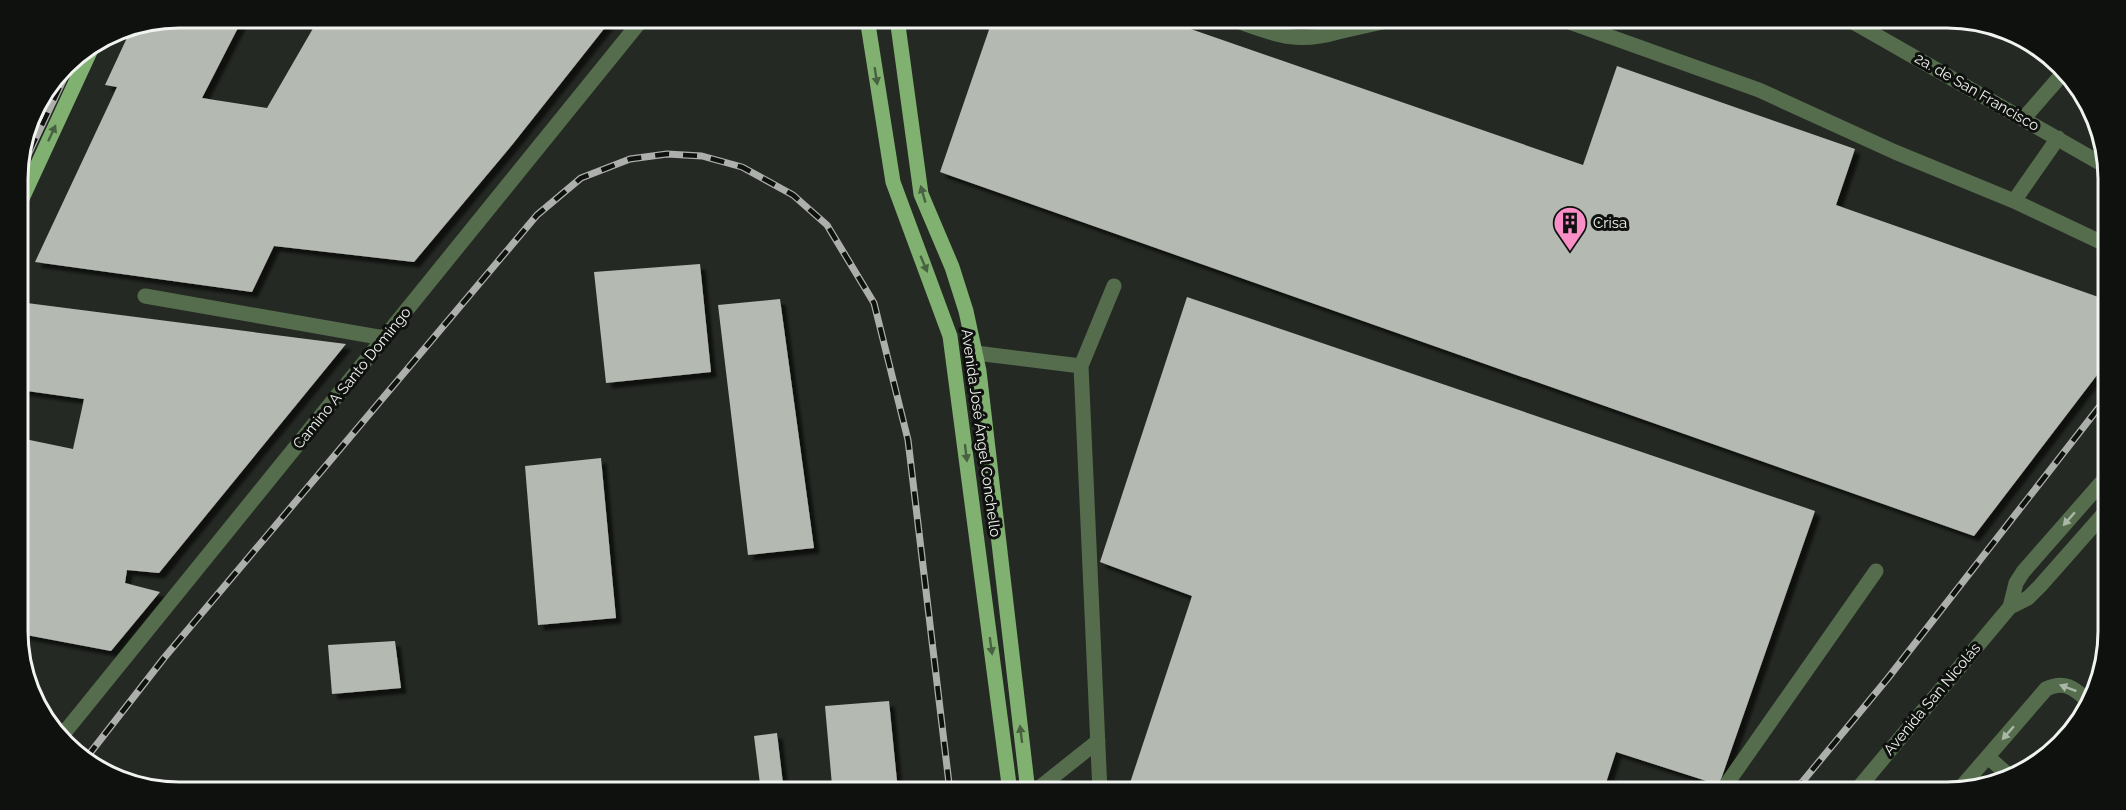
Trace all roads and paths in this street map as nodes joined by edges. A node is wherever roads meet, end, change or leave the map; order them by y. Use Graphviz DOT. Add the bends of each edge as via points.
graph roads {
  1 [pos="635,28"];
  2 [pos="869,28"];
  3 [pos="898,28"];
  4 [pos="1261,28"];
  5 [pos="1330,28"];
  6 [pos="1356,28"];
  7 [pos="1586,28"];
  8 [pos="1866,28"];
  9 [pos="1338,32"];
  10 [pos="85,62"];
  11 [pos="2058,78"];
  12 [pos="2024,118"];
  13 [pos="2058,138"];
  14 [pos="2096,161"];
  15 [pos="29,183"];
  16 [pos="2014,201"];
  17 [pos="2098,241"];
  18 [pos="1114,286"];
  19 [pos="145,296"];
  20 [pos="384,338"];
  21 [pos="976,353"];
  22 [pos="1081,366"];
  23 [pos="2098,486"];
  24 [pos="2098,520"];
  25 [pos="1876,571"];
  26 [pos="2010,607"];
  27 [pos="2082,697"];
  28 [pos="66,730"];
  29 [pos="1098,741"];
  30 [pos="1988,757"];
  31 [pos="2003,771"];
  32 [pos="1968,780"];
  33 [pos="1100,781"];
  34 [pos="1729,781"];
  35 [pos="1864,781"];
  36 [pos="1009,782"];
  37 [pos="1027,782"];
  38 [pos="1047,782"];
  1 -- 20 [label="street, Camino A Santo Domingo"];
  2 -- 36 [label="main road, Avenida José Ángel Conchello, one-way" via="893,182 950,336"];
  21 -- 3 [label="main road, Avenida José Ángel Conchello, one-way" via="952,267 921,194"];
  4 -- 9 [label="street" via="1297,39"];
  5 -- 9 [label="street"];
  6 -- 9 [label="street"];
  7 -- 16 [label="street" via="1759,90"];
  8 -- 12 [label="street, 2a. de San Francisco"];
  15 -- 10 [label="main road, one-way"];
  11 -- 12 [label="street"];
  12 -- 13 [label="street, 2a. de San Francisco"];
  13 -- 14 [label="street, 2a. de San Francisco"];
  13 -- 16 [label="street"];
  16 -- 17 [label="street"];
  18 -- 22 [label="street"];
  19 -- 20 [label="street"];
  20 -- 28 [label="street, Camino A Santo Domingo"];
  21 -- 22 [label="street"];
  37 -- 21 [label="main road, Avenida José Ángel Conchello, one-way"];
  22 -- 29 [label="street"];
  23 -- 26 [label="street, Avenida San Nicolás, one-way" via="2023,572"];
  24 -- 26 [label="street, Avenida San Nicolás" via="2028,598"];
  25 -- 34 [label="street"];
  26 -- 35 [label="street, Avenida San Nicolás"];
  27 -- 30 [label="street, one-way" via="2065,685 2046,689"];
  29 -- 33 [label="street"];
  29 -- 38 [label="street"];
  30 -- 31 [label="street"];
  30 -- 32 [label="street"];
}
